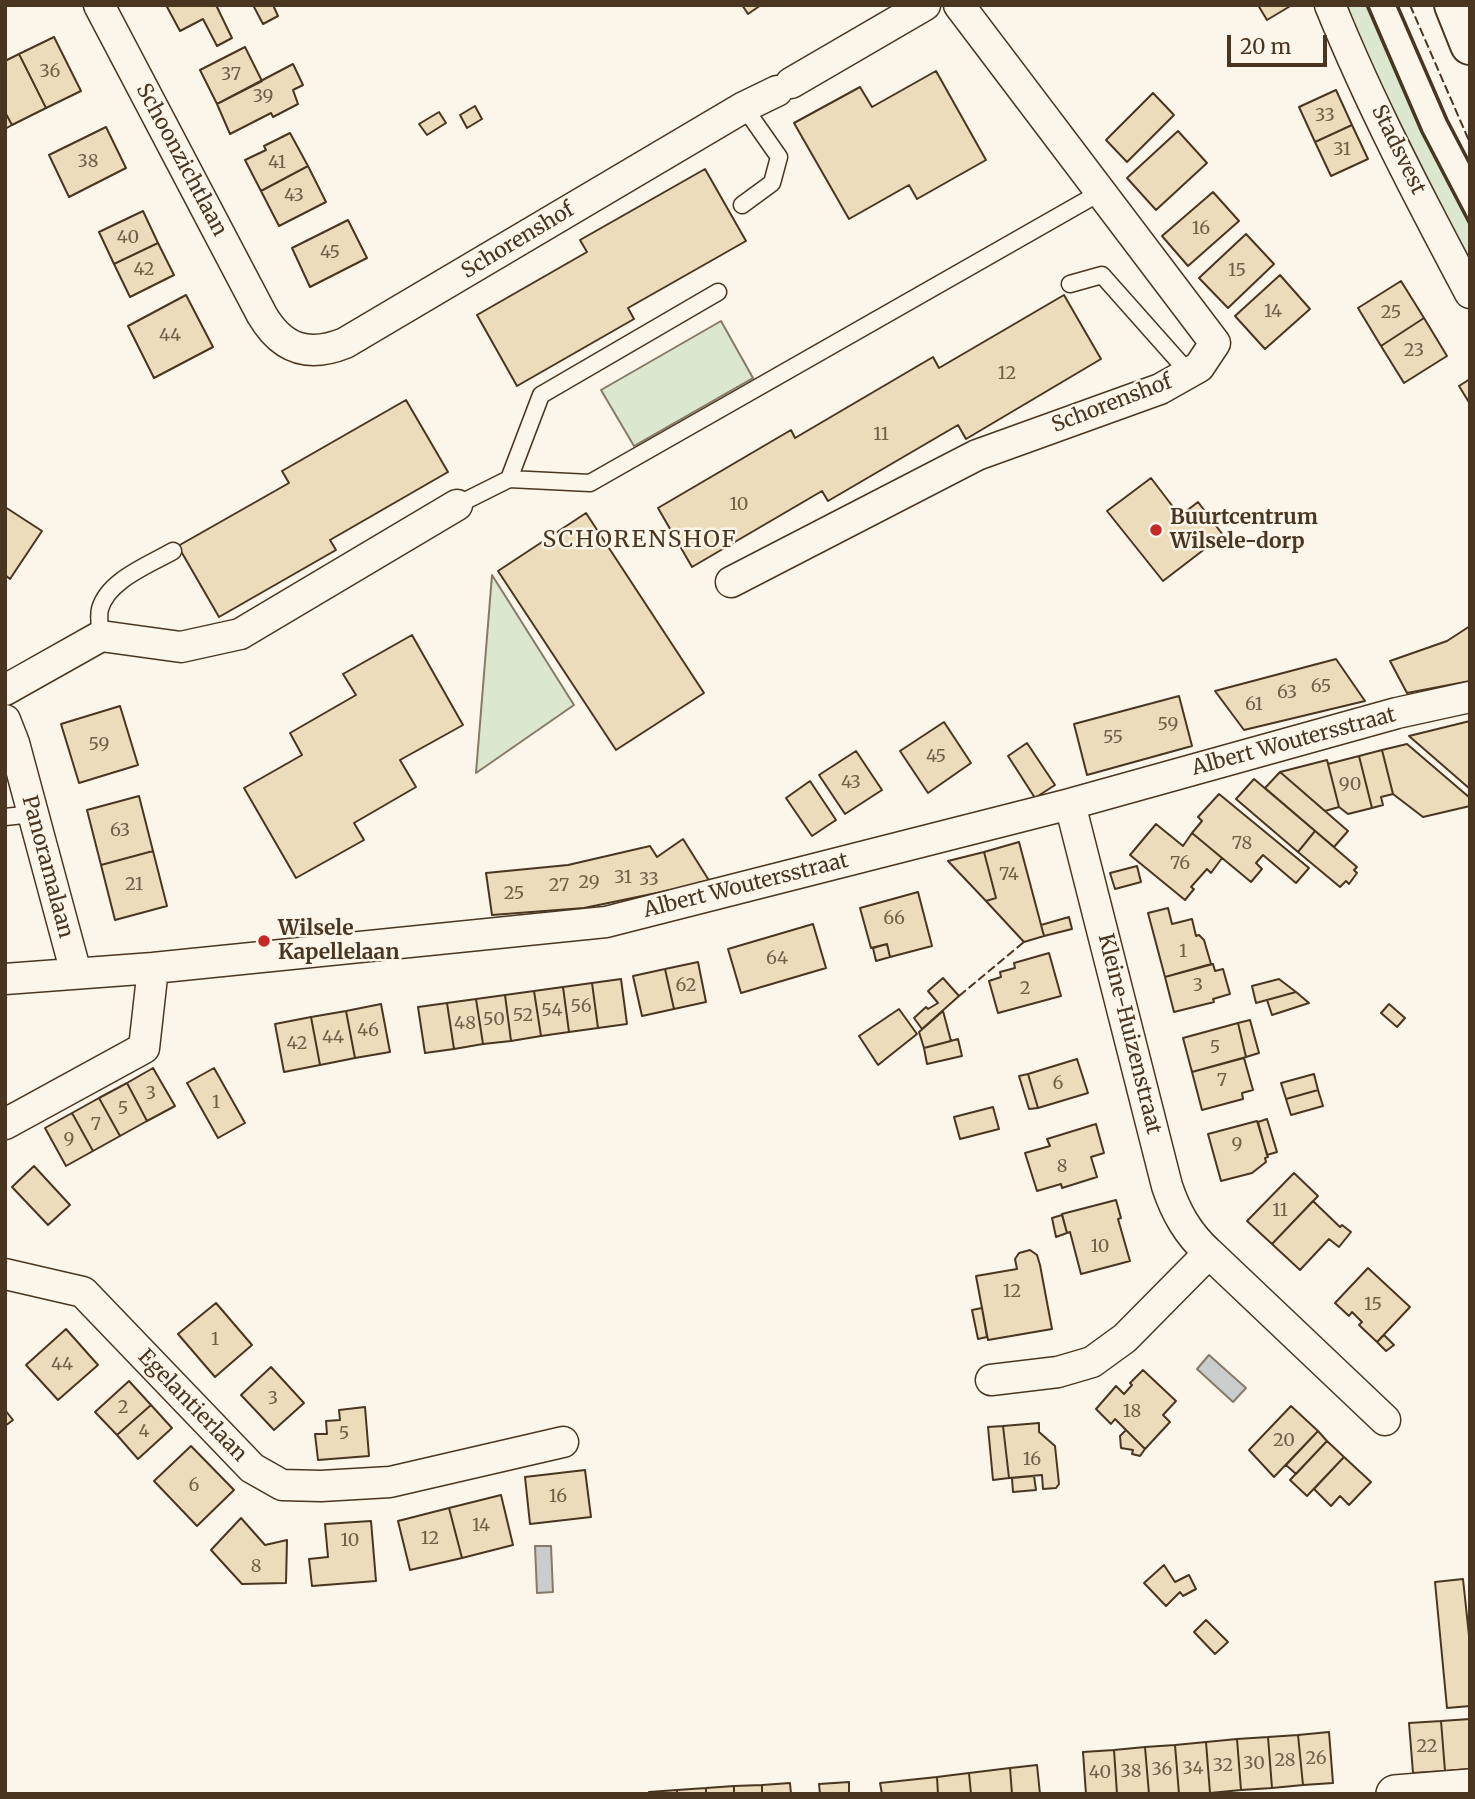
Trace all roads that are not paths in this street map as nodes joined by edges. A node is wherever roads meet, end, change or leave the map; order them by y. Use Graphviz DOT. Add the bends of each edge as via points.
graph roads {
  1 [pos="99,5"];
  2 [pos="925,5"];
  3 [pos="959,5"];
  4 [pos="1330,5"];
  5 [pos="1454,5"];
  6 [pos="1470,44"];
  7 [pos="744,107"];
  8 [pos="1101,192"];
  9 [pos="742,205"];
  10 [pos="1070,284"];
  11 [pos="718,292"];
  12 [pos="1470,293"];
  13 [pos="262,315"];
  14 [pos="1189,373"];
  15 [pos="509,479"];
  16 [pos="457,505"];
  17 [pos="173,551"];
  18 [pos="731,582"];
  19 [pos="101,636"];
  20 [pos="5,690"];
  21 [pos="1470,697"];
  22 [pos="5,720"];
  23 [pos="1070,804"];
  24 [pos="19,816"];
  25 [pos="153,968"];
  26 [pos="76,973"];
  27 [pos="5,979"];
  28 [pos="5,1124"];
  29 [pos="1209,1253"];
  30 [pos="5,1274"];
  31 [pos="991,1380"];
  32 [pos="1385,1420"];
  33 [pos="563,1442"];
  34 [pos="1470,1788"];
  35 [pos="1395,1794"];
  1 -- 13 [label="street, Schoonzichtlaan"];
  2 -- 7 [label="street, Schorenshof"];
  3 -- 8 [label="street, Schorenshof"];
  4 -- 12 [label="street, Stadsvest"];
  5 -- 6 [label="main road"];
  7 -- 9 [label="lane" via="779,157 772,183"];
  7 -- 13 [label="street, Schorenshof" via="345,343 330,349 299,349 272,331"];
  8 -- 14 [label="street, Schorenshof" via="1215,344"];
  8 -- 15 [label="lane" via="590,484"];
  10 -- 14 [label="lane" via="1102,275"];
  11 -- 15 [label="lane" via="541,395"];
  14 -- 18 [label="street, Schorenshof" via="1160,389 977,455"];
  15 -- 16 [label="lane"];
  16 -- 19 [label="street" via="240,634 181,647"];
  17 -- 19 [label="lane" via="105,596 99,611"];
  19 -- 20 [label="street"];
  21 -- 23 [label="street, Albert Woutersstraat"];
  22 -- 24 [label="street, Panoramalaan" via="15,743"];
  23 -- 25 [label="street, Albert Woutersstraat" via="606,922"];
  23 -- 29 [label="street, Kleine-Huizenstraat" via="1173,1203 1186,1228"];
  24 -- 26 [label="street, Panoramalaan"];
  25 -- 26 [label="street, Albert Woutersstraat"];
  25 -- 28 [label="street" via="144,1048"];
  26 -- 27 [label="street, Albert Woutersstraat"];
  29 -- 31 [label="street" via="1107,1353 1075,1368"];
  29 -- 32 [label="street, Kleine-Huizenstraat"];
  30 -- 33 [label="street, Egelantierlaan" via="83,1292 252,1468 282,1485 390,1482"];
  34 -- 35 [label="street"];
}
